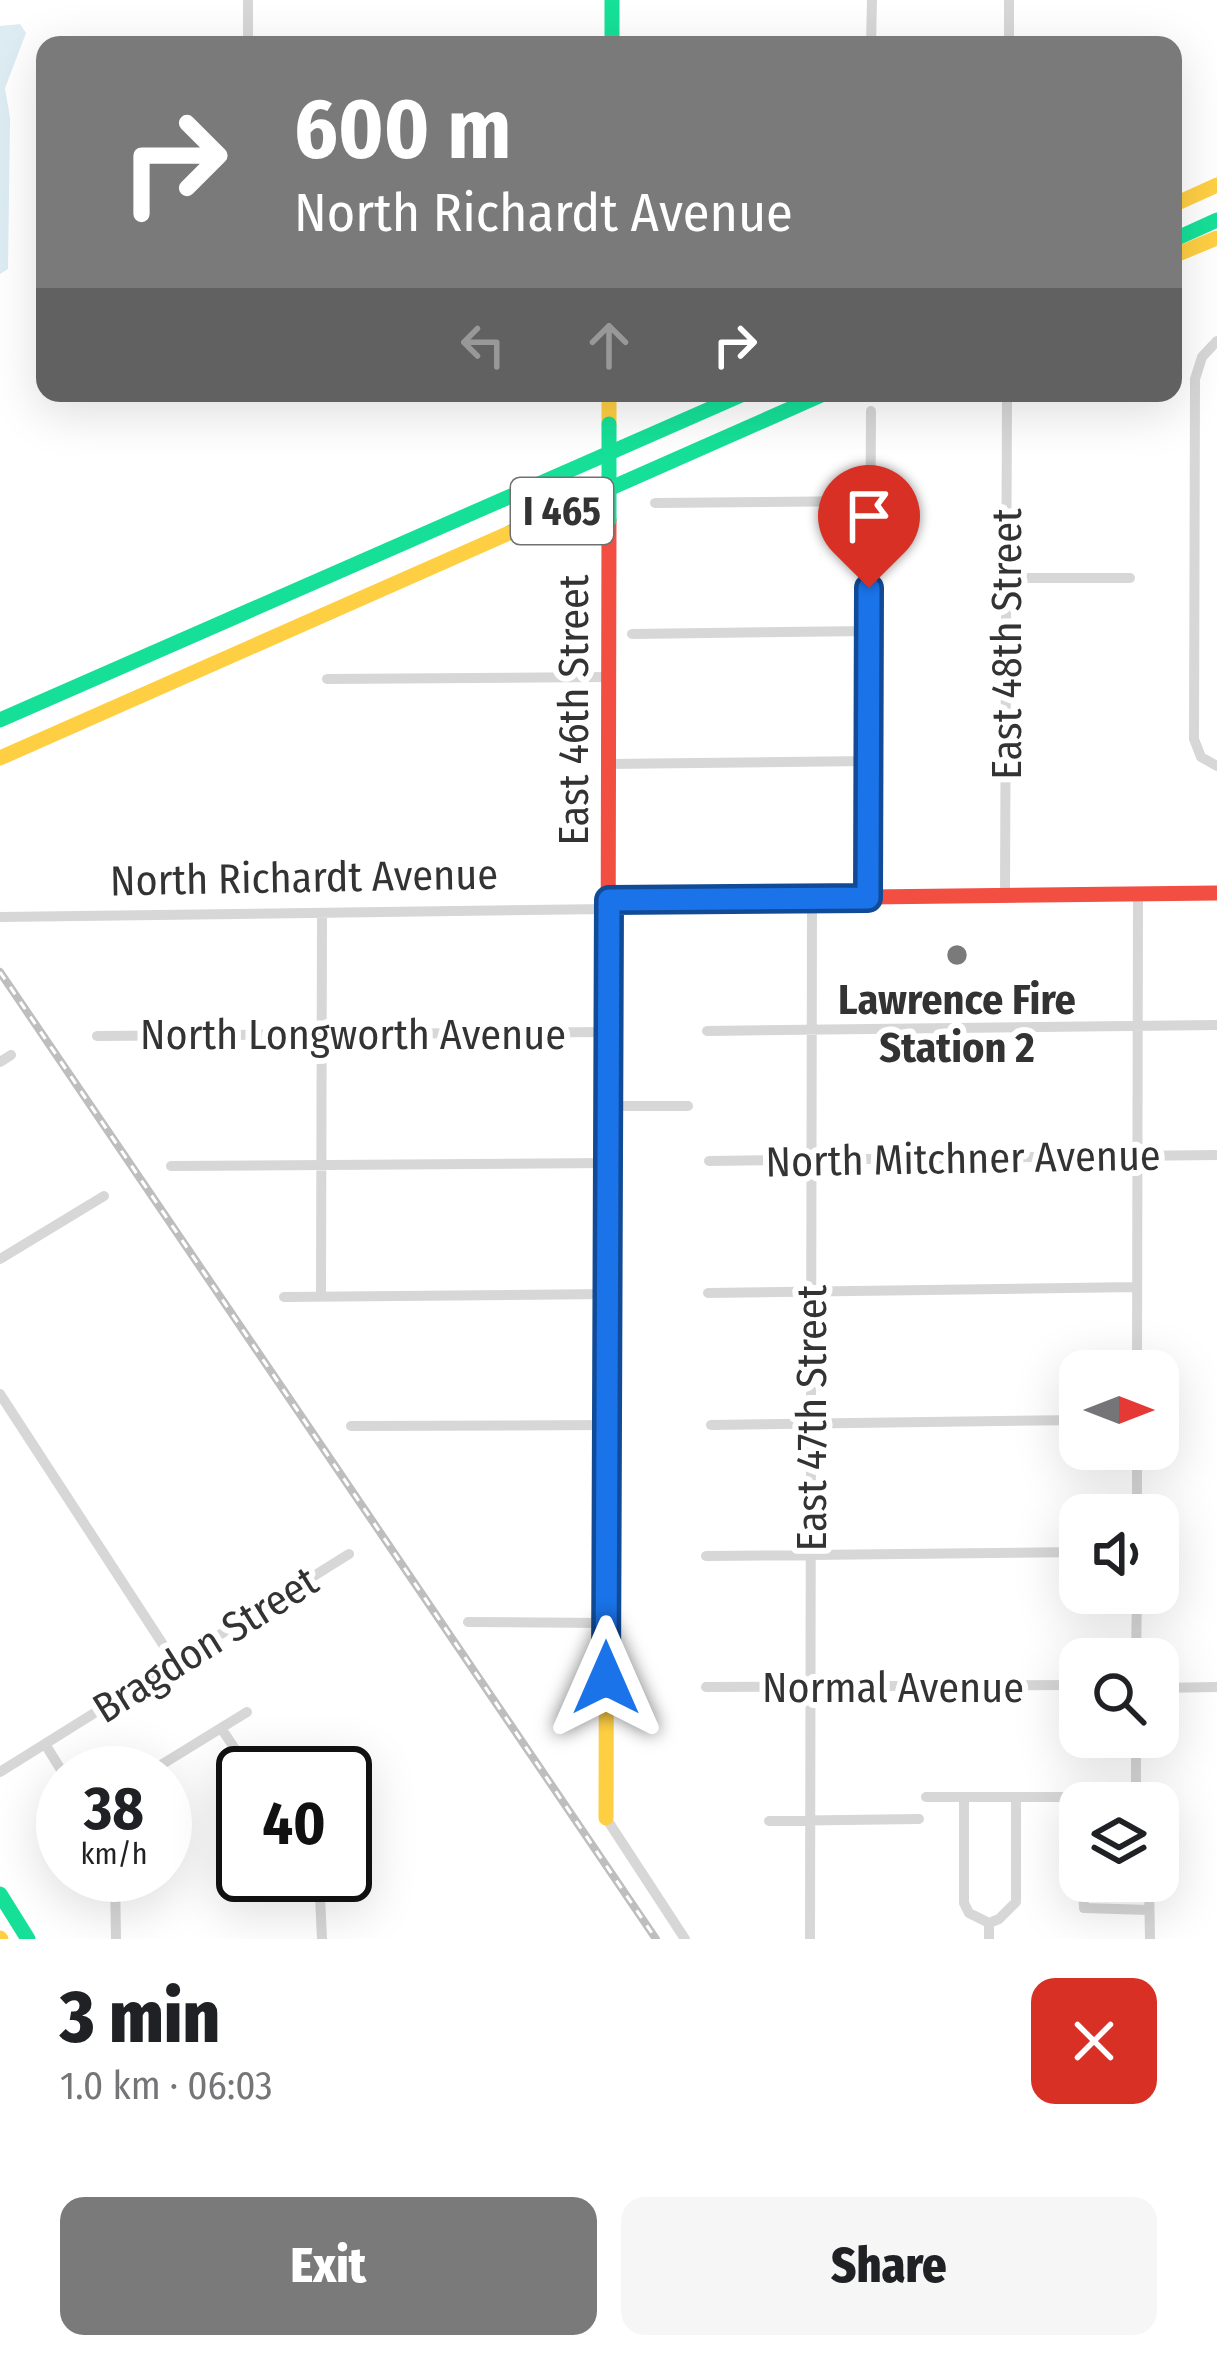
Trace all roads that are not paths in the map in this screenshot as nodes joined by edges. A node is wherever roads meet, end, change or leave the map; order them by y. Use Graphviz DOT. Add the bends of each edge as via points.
graph roads {
  1 [pos="248,0"];
  2 [pos="613,0"];
  3 [pos="872,0"];
  4 [pos="1009,0"];
  5 [pos="248,36"];
  6 [pos="612,36"];
  7 [pos="871,36"];
  8 [pos="1009,36"];
  9 [pos="1217,185"];
  10 [pos="1182,201"];
  11 [pos="1217,220"];
  12 [pos="1182,236"];
  13 [pos="1217,238"];
  14 [pos="1182,252"];
  15 [pos="1217,341"];
  16 [pos="610,402"];
  17 [pos="725,402"];
  18 [pos="806,402"];
  19 [pos="1007,402"];
  20 [pos="871,411"];
  21 [pos="870,501"];
  22 [pos="655,503"];
  23 [pos="1007,578"];
  24 [pos="1130,578"];
  25 [pos="869,631"];
  26 [pos="632,634"];
  27 [pos="608,676"];
  28 [pos="327,679"];
  29 [pos="0,720"];
  30 [pos="0,760"];
  31 [pos="869,761"];
  32 [pos="608,764"];
  33 [pos="1217,766"];
  34 [pos="1217,893"];
  35 [pos="1138,894"];
  36 [pos="1005,896"];
  37 [pos="812,898"];
  38 [pos="868,898"];
  39 [pos="609,905"];
  40 [pos="322,913"];
  41 [pos="0,916"];
  42 [pos="1217,1025"];
  43 [pos="1138,1027"];
  44 [pos="707,1031"];
  45 [pos="812,1031"];
  46 [pos="608,1032"];
  47 [pos="322,1034"];
  48 [pos="97,1036"];
  49 [pos="608,1106"];
  50 [pos="688,1106"];
  51 [pos="1217,1155"];
  52 [pos="1138,1156"];
  53 [pos="710,1161"];
  54 [pos="812,1161"];
  55 [pos="608,1162"];
  56 [pos="322,1165"];
  57 [pos="171,1166"];
  58 [pos="104,1196"];
  59 [pos="0,1259"];
  60 [pos="1137,1287"];
  61 [pos="811,1292"];
  62 [pos="708,1293"];
  63 [pos="608,1294"];
  64 [pos="284,1297"];
  65 [pos="321,1297"];
  66 [pos="1137,1350"];
  67 [pos="0,1394"];
  68 [pos="1059,1420"];
  69 [pos="811,1423"];
  70 [pos="607,1425"];
  71 [pos="711,1425"];
  72 [pos="351,1426"];
  73 [pos="1059,1552"];
  74 [pos="349,1554"];
  75 [pos="811,1555"];
  76 [pos="706,1556"];
  77 [pos="467,1622"];
  78 [pos="606,1623"];
  79 [pos="175,1663"];
  80 [pos="1059,1685"];
  81 [pos="706,1687"];
  82 [pos="810,1688"];
  83 [pos="1179,1688"];
  84 [pos="1217,1688"];
  85 [pos="247,1712"];
  86 [pos="221,1728"];
  87 [pos="45,1744"];
  88 [pos="192,1746"];
  89 [pos="233,1746"];
  90 [pos="0,1772"];
  91 [pos="1016,1797"];
  92 [pos="926,1798"];
  93 [pos="964,1798"];
  94 [pos="606,1819"];
  95 [pos="919,1820"];
  96 [pos="770,1821"];
  97 [pos="811,1821"];
  98 [pos="0,1894"];
  99 [pos="115,1902"];
  100 [pos="320,1902"];
  101 [pos="1150,1902"];
  102 [pos="1150,1910"];
  103 [pos="988,1924"];
  104 [pos="28,1939"];
  105 [pos="116,1939"];
  106 [pos="322,1939"];
  107 [pos="685,1939"];
  108 [pos="810,1939"];
  109 [pos="989,1939"];
  110 [pos="1150,1939"];
  1 -- 5 [label="street"];
  2 -- 6 [label="main road"];
  3 -- 7 [label="street"];
  4 -- 8 [label="street"];
  9 -- 10 [label="main road"];
  11 -- 12 [label="main road"];
  13 -- 14 [label="main road"];
  15 -- 33 [label="street" via="1195,379 1194,740"];
  16 -- 27 [label="main road, East 46th Street, bridge"];
  17 -- 29 [label="main road, I 465"];
  18 -- 30 [label="main road, I 465"];
  19 -- 23 [label="street, East 48th Street"];
  20 -- 21 [label="street"];
  21 -- 22 [label="street"];
  21 -- 25 [label="street"];
  23 -- 24 [label="street"];
  23 -- 36 [label="street, East 48th Street"];
  25 -- 26 [label="street"];
  25 -- 31 [label="street"];
  27 -- 28 [label="street"];
  27 -- 32 [label="main road, East 46th Street"];
  31 -- 32 [label="street"];
  31 -- 38 [label="street"];
  32 -- 39 [label="main road, East 46th Street"];
  34 -- 35 [label="main road, North Richardt Avenue"];
  35 -- 36 [label="main road, North Richardt Avenue"];
  35 -- 43 [label="street"];
  36 -- 38 [label="main road, North Richardt Avenue"];
  37 -- 38 [label="main road, North Richardt Avenue"];
  37 -- 39 [label="main road, North Richardt Avenue"];
  37 -- 45 [label="street, East 47th Street"];
  39 -- 40 [label="street, North Richardt Avenue"];
  39 -- 46 [label="main road, East 46th Street"];
  40 -- 41 [label="street, North Richardt Avenue"];
  40 -- 47 [label="street"];
  42 -- 43 [label="street"];
  43 -- 45 [label="street"];
  43 -- 52 [label="street"];
  44 -- 45 [label="street"];
  45 -- 54 [label="street, East 47th Street"];
  46 -- 47 [label="street, North Longworth Avenue"];
  46 -- 49 [label="main road, East 46th Street"];
  47 -- 48 [label="street, North Longworth Avenue"];
  47 -- 56 [label="street"];
  49 -- 50 [label="street"];
  49 -- 55 [label="main road, East 46th Street"];
  51 -- 52 [label="street, North Mitchner Avenue"];
  52 -- 54 [label="street, North Mitchner Avenue"];
  52 -- 60 [label="street"];
  53 -- 54 [label="street, North Mitchner Avenue"];
  54 -- 61 [label="street, East 47th Street"];
  55 -- 56 [label="street"];
  55 -- 63 [label="main road, East 46th Street"];
  56 -- 57 [label="street"];
  56 -- 65 [label="street"];
  58 -- 59 [label="street"];
  60 -- 61 [label="street"];
  60 -- 66 [label="street"];
  61 -- 62 [label="street"];
  61 -- 69 [label="street, East 47th Street"];
  63 -- 65 [label="street"];
  63 -- 70 [label="main road, East 46th Street"];
  64 -- 65 [label="street"];
  67 -- 79 [label="street"];
  68 -- 69 [label="street"];
  69 -- 71 [label="street"];
  69 -- 75 [label="street, East 47th Street"];
  70 -- 72 [label="street"];
  70 -- 78 [label="main road, East 46th Street"];
  73 -- 75 [label="street"];
  74 -- 79 [label="street, Bragdon Street"];
  75 -- 76 [label="street"];
  75 -- 82 [label="street, East 47th Street"];
  77 -- 78 [label="street"];
  78 -- 94 [label="main road, East 46th Street"];
  79 -- 87 [label="street, Bragdon Street"];
  80 -- 82 [label="street, Normal Avenue"];
  81 -- 82 [label="street, Normal Avenue"];
  82 -- 97 [label="street, East 47th Street"];
  83 -- 84 [label="street"];
  85 -- 86 [label="street"];
  86 -- 88 [label="street"];
  86 -- 89 [label="street"];
  87 -- 90 [label="street, Bragdon Street"];
  91 -- 93 [label="street"];
  91 -- 102 [label="street" via="1070,1797 1079,1806 1084,1908"];
  91 -- 103 [label="street" via="1016,1902"];
  92 -- 93 [label="street"];
  93 -- 103 [label="street" via="964,1903"];
  94 -- 107 [label="street"];
  95 -- 97 [label="street"];
  96 -- 97 [label="street"];
  97 -- 108 [label="street, East 47th Street"];
  98 -- 104 [label="main road"];
  99 -- 105 [label="street"];
  100 -- 106 [label="street"];
  101 -- 102 [label="street"];
  102 -- 110 [label="street"];
  103 -- 109 [label="street"];
}
